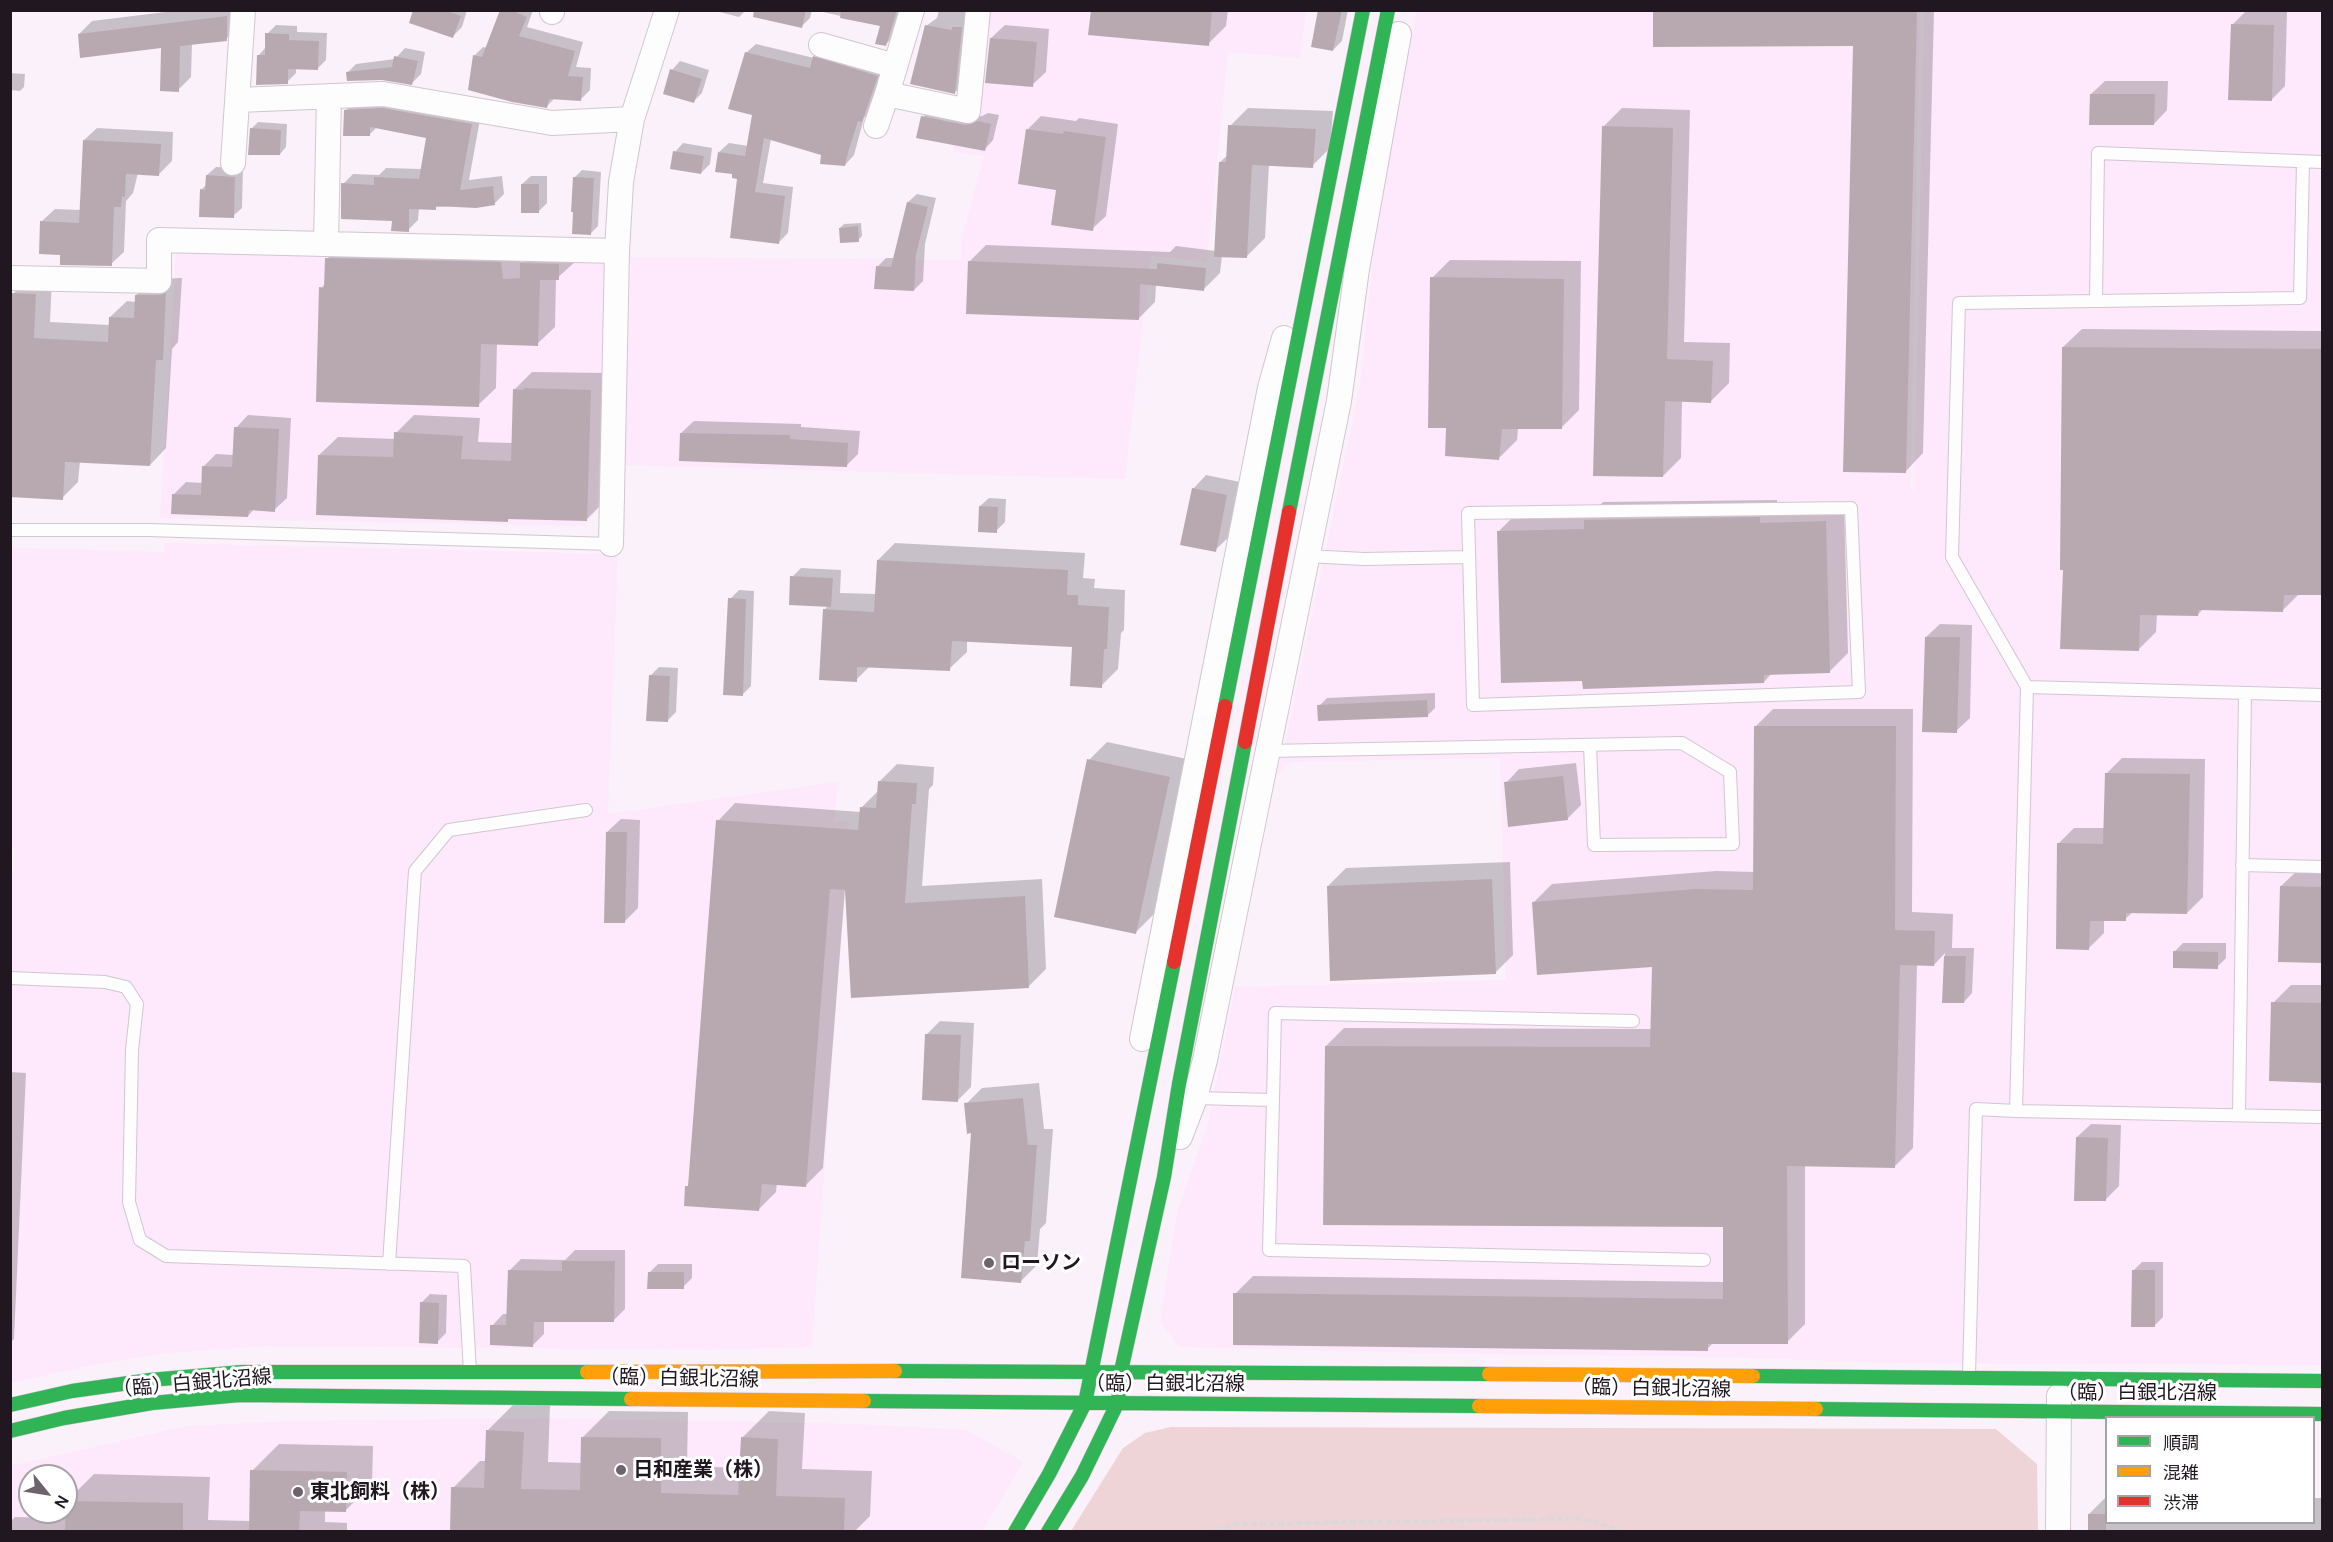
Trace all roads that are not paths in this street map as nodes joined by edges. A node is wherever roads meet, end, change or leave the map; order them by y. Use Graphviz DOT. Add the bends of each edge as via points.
graph roads {
  1 [pos="243,10"];
  2 [pos="667,10"];
  3 [pos="912,10"];
  4 [pos="978,10"];
  5 [pos="1356,10"];
  6 [pos="1364,10"];
  7 [pos="1388,10"];
  8 [pos="1402,10"];
  9 [pos="821,45"];
  10 [pos="895,66"];
  11 [pos="887,94"];
  12 [pos="329,96"];
  13 [pos="238,100"];
  14 [pos="633,118"];
  15 [pos="876,126"];
  16 [pos="2303,162"];
  17 [pos="2322,162"];
  18 [pos="233,163"];
  19 [pos="326,244"];
  20 [pos="617,251"];
  21 [pos="10,278"];
  22 [pos="2096,301"];
  23 [pos="10,530"];
  24 [pos="611,544"];
  25 [pos="1307,556"];
  26 [pos="1468,556"];
  27 [pos="2027,687"];
  28 [pos="2245,693"];
  29 [pos="2322,695"];
  30 [pos="1590,745"];
  31 [pos="1267,751"];
  32 [pos="586,810"];
  33 [pos="2242,865"];
  34 [pos="2322,867"];
  35 [pos="10,978"];
  36 [pos="1633,1021"];
  37 [pos="1187,1091"];
  38 [pos="1273,1100"];
  39 [pos="2016,1111"];
  40 [pos="2239,1115"];
  41 [pos="2322,1117"];
  42 [pos="1130,1172"];
  43 [pos="1164,1177"];
  44 [pos="1704,1260"];
  45 [pos="389,1264"];
  46 [pos="1090,1371"];
  47 [pos="1121,1371"];
  48 [pos="470,1372"];
  49 [pos="1969,1377"];
  50 [pos="2059,1377"];
  51 [pos="2322,1381"];
  52 [pos="469,1397"];
  53 [pos="1118,1402"];
  54 [pos="1085,1403"];
  55 [pos="10,1405"];
  56 [pos="2059,1413"];
  57 [pos="2322,1414"];
  58 [pos="10,1431"];
  59 [pos="1015,1532"];
  60 [pos="1048,1532"];
  61 [pos="2058,1532"];
  1 -- 13 [label="street"];
  2 -- 14 [label="street"];
  3 -- 10 [label="street"];
  4 -- 11 [label="street" via="968,111"];
  5 -- 42 [label="street" via="1304,266 1270,388 1135,1073"];
  6 -- 42 [label="street"];
  7 -- 37 [label="street" via="1321,344"];
  8 -- 25 [label="street" via="1357,269 1339,401"];
  9 -- 10 [label="street"];
  10 -- 11 [label="street"];
  11 -- 15 [label="street"];
  12 -- 13 [label="street"];
  12 -- 14 [label="street" via="383,94 552,123"];
  12 -- 19 [label="street"];
  13 -- 18 [label="street"];
  14 -- 20 [label="street" via="621,182"];
  16 -- 17 [label="lane"];
  16 -- 22 [label="lane" via="2300,298"];
  16 -- 22 [label="lane" via="2098,153"];
  19 -- 20 [label="street"];
  19 -- 21 [label="street" via="159,240 159,281"];
  20 -- 24 [label="street"];
  22 -- 27 [label="lane" via="1959,303 1952,557"];
  23 -- 24 [label="lane" via="148,530"];
  25 -- 26 [label="lane" via="1364,560"];
  25 -- 31 [label="street"];
  26 -- 26 [label="lane" via="1473,705 1859,692 1851,508 1468,513"];
  27 -- 28 [label="lane"];
  27 -- 39 [label="lane"];
  28 -- 29 [label="lane"];
  28 -- 33 [label="lane"];
  30 -- 30 [label="lane" via="1682,742 1730,772 1733,844 1594,845"];
  30 -- 31 [label="lane"];
  31 -- 37 [label="street"];
  32 -- 45 [label="lane" via="449,830 415,871"];
  33 -- 34 [label="lane"];
  33 -- 40 [label="lane"];
  35 -- 45 [label="lane" via="105,982 126,987 137,1004 132,1050 129,1202 140,1240 166,1256"];
  36 -- 38 [label="lane" via="1275,1013"];
  37 -- 38 [label="lane"];
  37 -- 43 [label="street"];
  38 -- 44 [label="lane" via="1269,1250"];
  39 -- 40 [label="lane"];
  39 -- 49 [label="lane" via="1976,1109"];
  40 -- 41 [label="lane"];
  42 -- 46 [label="street"];
  43 -- 47 [label="street"];
  45 -- 48 [label="lane" via="464,1266"];
  46 -- 47 [label="street, （臨）白銀北沼線"];
  46 -- 48 [label="street, （臨）白銀北沼線"];
  46 -- 54 [label="street"];
  47 -- 49 [label="street, （臨）白銀北沼線"];
  47 -- 53 [label="street"];
  48 -- 52 [label="lane"];
  48 -- 55 [label="street, （臨）白銀北沼線" via="242,1372 72,1391"];
  49 -- 50 [label="street, （臨）白銀北沼線"];
  50 -- 51 [label="street, （臨）白銀北沼線"];
  50 -- 56 [label="street"];
  52 -- 54 [label="street, （臨）白銀北沼線"];
  52 -- 58 [label="street, （臨）白銀北沼線" via="240,1395 152,1403"];
  53 -- 54 [label="street, （臨）白銀北沼線"];
  53 -- 56 [label="street, （臨）白銀北沼線"];
  53 -- 60 [label="street" via="1082,1476"];
  54 -- 59 [label="street"];
  56 -- 57 [label="street, （臨）白銀北沼線"];
  56 -- 61 [label="street"];
}
